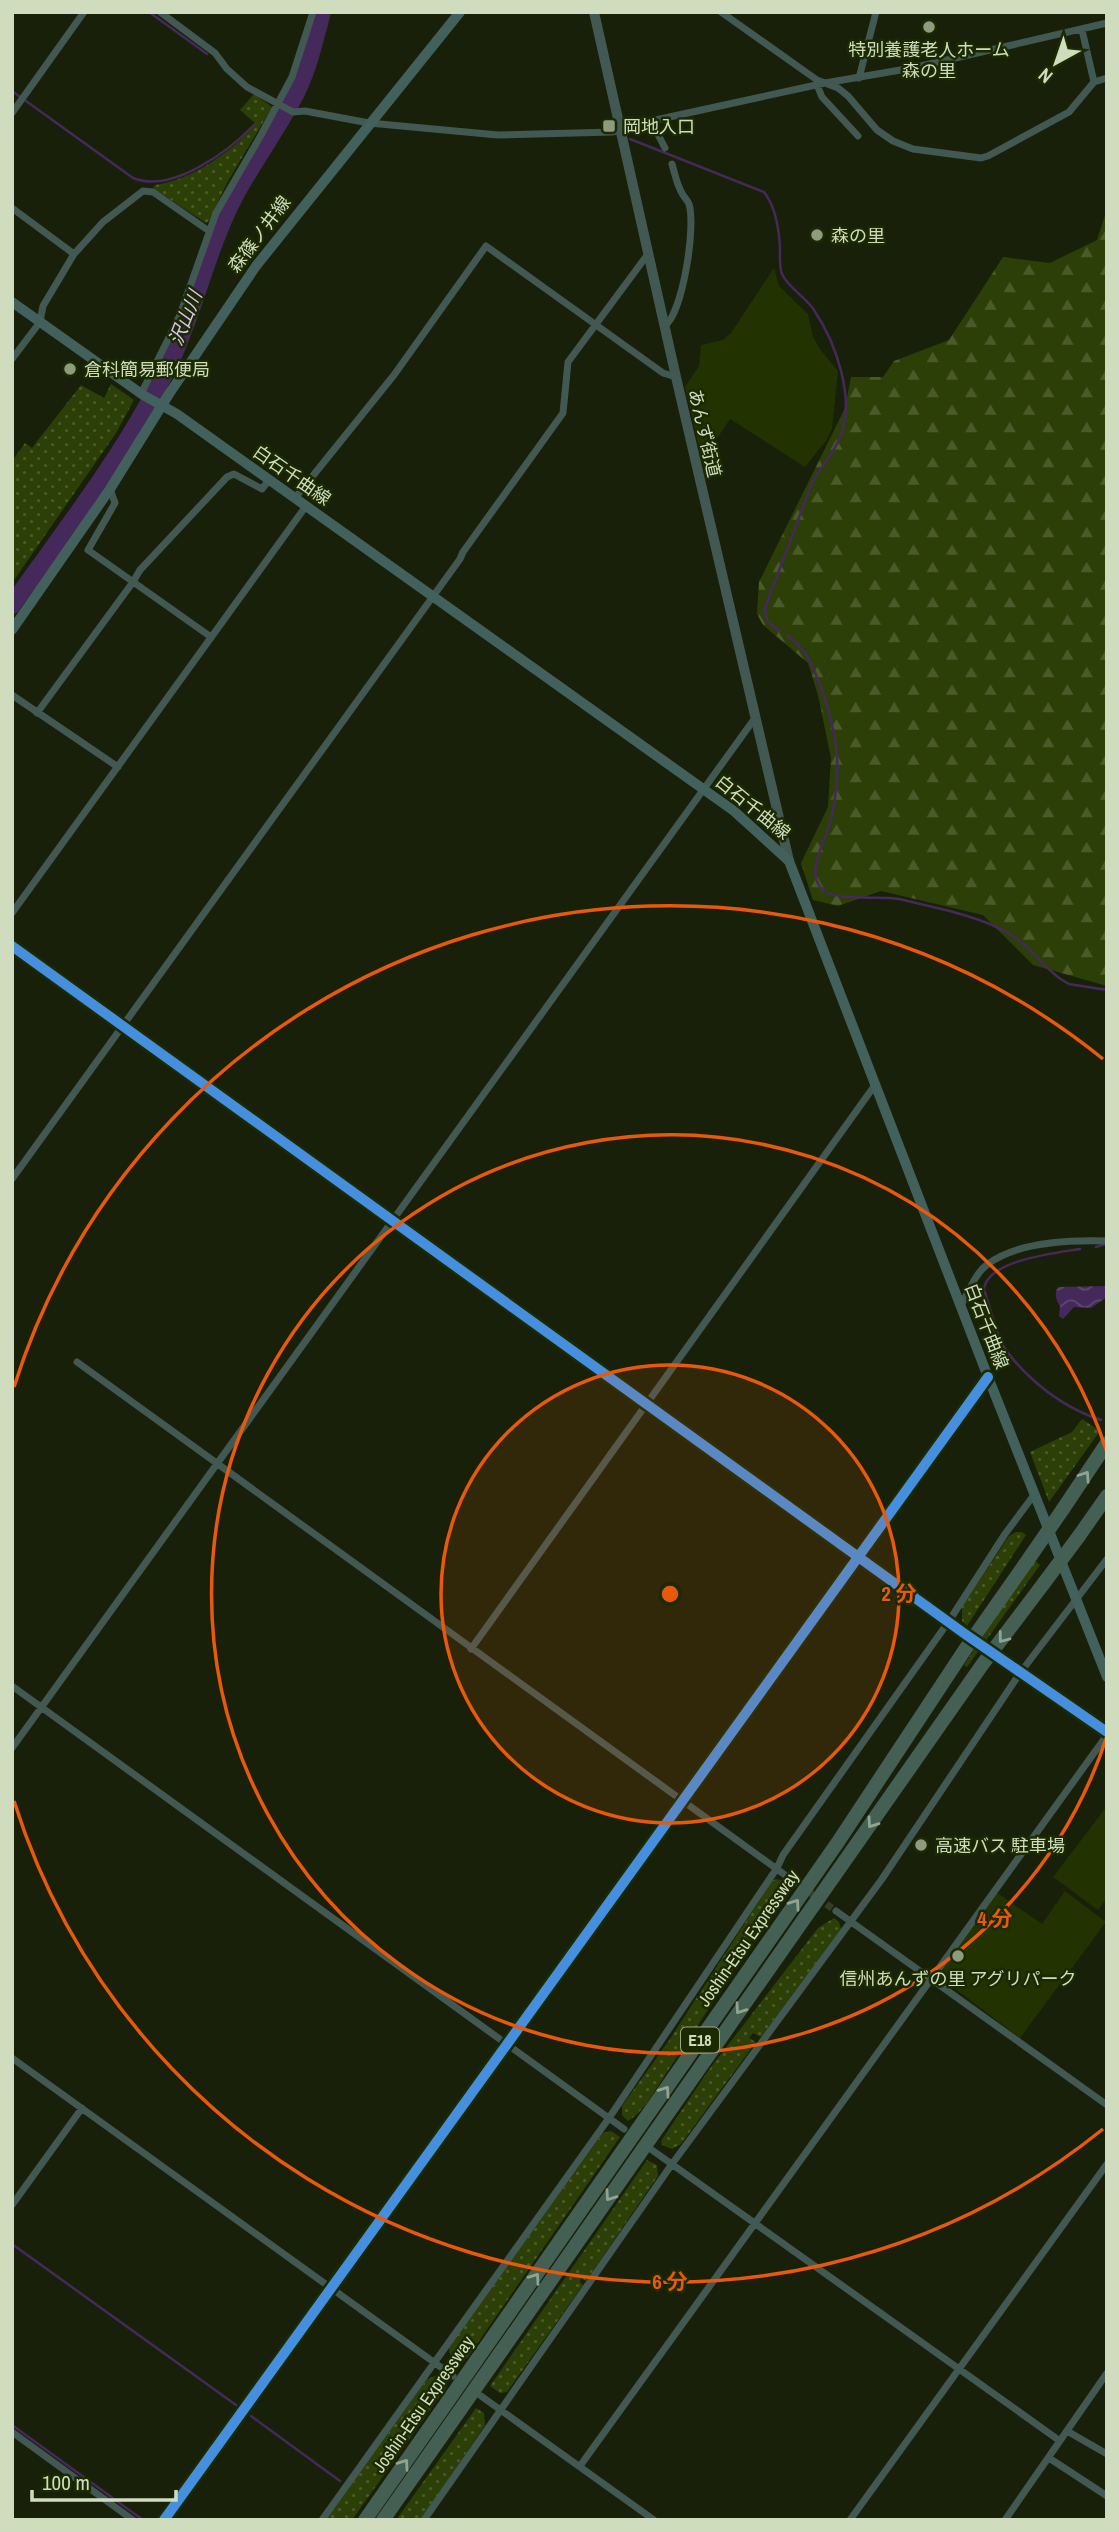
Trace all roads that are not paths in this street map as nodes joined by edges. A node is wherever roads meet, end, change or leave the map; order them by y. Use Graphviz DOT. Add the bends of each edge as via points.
graph roads {
  1 [pos="84,12"];
  2 [pos="160,12"];
  3 [pos="313,12"];
  4 [pos="460,12"];
  5 [pos="594,12"];
  6 [pos="721,12"];
  7 [pos="876,12"];
  8 [pos="1107,23"];
  9 [pos="1082,30"];
  10 [pos="859,78"];
  11 [pos="1107,78"];
  12 [pos="1094,82"];
  13 [pos="821,84"];
  14 [pos="15,102"];
  15 [pos="280,104"];
  16 [pos="12,113"];
  17 [pos="651,121"];
  18 [pos="369,123"];
  19 [pos="620,130"];
  20 [pos="858,136"];
  21 [pos="665,148"];
  22 [pos="672,164"];
  23 [pos="12,208"];
  24 [pos="209,231"];
  25 [pos="74,254"];
  26 [pos="648,254"];
  27 [pos="12,302"];
  28 [pos="40,322"];
  29 [pos="595,326"];
  30 [pos="665,326"];
  31 [pos="12,359"];
  32 [pos="676,377"];
  33 [pos="142,395"];
  34 [pos="160,406"];
  35 [pos="269,480"];
  36 [pos="110,489"];
  37 [pos="295,498"];
  38 [pos="306,506"];
  39 [pos="133,582"];
  40 [pos="433,595"];
  41 [pos="12,630"];
  42 [pos="211,637"];
  43 [pos="12,695"];
  44 [pos="37,713"];
  45 [pos="755,718"];
  46 [pos="118,767"];
  47 [pos="703,789"];
  48 [pos="789,860"];
  49 [pos="12,913"];
  50 [pos="12,946"];
  51 [pos="123,1025"];
  52 [pos="875,1085"];
  53 [pos="12,1179"];
  54 [pos="393,1220"];
  55 [pos="1107,1241"];
  56 [pos="961,1306"];
  57 [pos="77,1362"];
  58 [pos="988,1377"];
  59 [pos="647,1404"];
  60 [pos="1107,1443"];
  61 [pos="217,1463"];
  62 [pos="1034,1494"];
  63 [pos="1107,1496"];
  64 [pos="858,1556"];
  65 [pos="1107,1559"];
  66 [pos="1076,1599"];
  67 [pos="949,1621"];
  68 [pos="965,1633"];
  69 [pos="471,1649"];
  70 [pos="1002,1660"];
  71 [pos="1020,1672"];
  72 [pos="1107,1677"];
  73 [pos="12,1686"];
  74 [pos="41,1707"];
  75 [pos="1107,1734"];
  76 [pos="12,1748"];
  77 [pos="683,1802"];
  78 [pos="777,1868"];
  79 [pos="792,1880"];
  80 [pos="836,1910"];
  81 [pos="852,1922"];
  82 [pos="931,1978"];
  83 [pos="508,2043"];
  84 [pos="12,2058"];
  85 [pos="1107,2105"];
  86 [pos="82,2108"];
  87 [pos="610,2118"];
  88 [pos="624,2129"];
  89 [pos="652,2150"];
  90 [pos="672,2164"];
  91 [pos="1107,2164"];
  92 [pos="12,2205"];
  93 [pos="754,2222"];
  94 [pos="332,2288"];
  95 [pos="435,2362"];
  96 [pos="959,2369"];
  97 [pos="1107,2373"];
  98 [pos="453,2376"];
  99 [pos="481,2396"];
  100 [pos="500,2409"];
  101 [pos="1067,2431"];
  102 [pos="12,2432"];
  103 [pos="1060,2441"];
  104 [pos="1107,2454"];
  105 [pos="1049,2458"];
  106 [pos="580,2466"];
  107 [pos="1107,2496"];
  108 [pos="1009,2519"];
  109 [pos="133,2520"];
  110 [pos="164,2520"];
  111 [pos="322,2520"];
  112 [pos="365,2520"];
  113 [pos="383,2520"];
  114 [pos="424,2520"];
  115 [pos="654,2520"];
  116 [pos="850,2520"];
  1 -- 14 [label="street"];
  2 -- 15 [label="street" via="215,53 247,87"];
  3 -- 15 [label="street"];
  4 -- 18 [label="main road, 森篠ノ井線"];
  5 -- 19 [label="street, あんず街道"];
  6 -- 13 [label="street"];
  7 -- 10 [label="street"];
  8 -- 9 [label="street"];
  9 -- 10 [label="street"];
  9 -- 12 [label="street"];
  10 -- 13 [label="street"];
  11 -- 12 [label="street"];
  12 -- 13 [label="street" via="1069,112 981,158 913,149 893,141 838,88"];
  13 -- 17 [label="street"];
  13 -- 20 [label="street" via="822,97"];
  14 -- 16 [label="street"];
  15 -- 18 [label="street" via="293,112"];
  15 -- 24 [label="street" via="229,187"];
  17 -- 19 [label="street"];
  17 -- 21 [label="street"];
  18 -- 19 [label="street" via="498,135"];
  18 -- 34 [label="main road, 森篠ノ井線" via="256,266"];
  19 -- 26 [label="street, あんず街道"];
  22 -- 30 [label="street" via="689,202 691,226 680,294"];
  23 -- 25 [label="street"];
  24 -- 25 [label="street" via="153,192 143,191 103,222"];
  24 -- 33 [label="street" via="180,315"];
  25 -- 28 [label="street" via="43,306"];
  26 -- 29 [label="street"];
  26 -- 30 [label="street, あんず街道"];
  27 -- 28 [label="main road, 白石千曲線"];
  28 -- 31 [label="street"];
  28 -- 33 [label="main road, 白石千曲線"];
  29 -- 32 [label="street" via="663,373"];
  29 -- 37 [label="street" via="486,246 394,375"];
  29 -- 40 [label="street" via="568,362 563,413"];
  30 -- 32 [label="street, あんず街道"];
  32 -- 45 [label="street, あんず街道"];
  33 -- 34 [label="main road, 白石千曲線"];
  34 -- 35 [label="main road, 白石千曲線"];
  34 -- 36 [label="main road, 森篠ノ井線"];
  35 -- 37 [label="main road, 白石千曲線"];
  35 -- 39 [label="street" via="262,489 234,474 227,477"];
  36 -- 39 [label="street" via="115,503 88,550"];
  36 -- 41 [label="main road, 森篠ノ井線"];
  37 -- 38 [label="main road, 白石千曲線"];
  38 -- 40 [label="main road, 白石千曲線"];
  38 -- 42 [label="street"];
  39 -- 42 [label="street"];
  39 -- 44 [label="street"];
  40 -- 47 [label="main road, 白石千曲線"];
  40 -- 51 [label="street"];
  42 -- 46 [label="street"];
  43 -- 44 [label="street"];
  44 -- 46 [label="street"];
  45 -- 47 [label="street"];
  45 -- 48 [label="street, あんず街道"];
  46 -- 49 [label="street"];
  47 -- 48 [label="main road, 白石千曲線"];
  47 -- 54 [label="street"];
  48 -- 52 [label="main road, 白石千曲線"];
  50 -- 51 [label="street"];
  51 -- 53 [label="street"];
  51 -- 54 [label="street"];
  52 -- 56 [label="main road, 白石千曲線"];
  52 -- 59 [label="street"];
  54 -- 59 [label="street"];
  54 -- 61 [label="street"];
  55 -- 56 [label="street" via="1050,1243 1000,1257 979,1273"];
  56 -- 58 [label="main road, 白石千曲線"];
  57 -- 61 [label="street"];
  58 -- 62 [label="main road, 白石千曲線"];
  58 -- 64 [label="street"];
  59 -- 64 [label="street"];
  59 -- 69 [label="street"];
  112 -- 60 [label="highway, Joshin-Etsu Expressway / E18, one-way, bridge" via="838,1842"];
  61 -- 69 [label="street"];
  61 -- 74 [label="street"];
  62 -- 66 [label="main road, 白石千曲線"];
  62 -- 67 [label="street"];
  63 -- 113 [label="highway, Joshin-Etsu Expressway / E18, one-way, bridge" via="982,1665"];
  64 -- 67 [label="street"];
  64 -- 77 [label="street"];
  65 -- 66 [label="street"];
  66 -- 71 [label="street"];
  66 -- 72 [label="main road, 白石千曲線"];
  67 -- 68 [label="street"];
  67 -- 78 [label="street"];
  69 -- 77 [label="street"];
  70 -- 71 [label="street"];
  71 -- 75 [label="street"];
  71 -- 81 [label="street"];
  73 -- 74 [label="street"];
  74 -- 76 [label="street"];
  74 -- 83 [label="street"];
  75 -- 82 [label="street"];
  77 -- 78 [label="street"];
  77 -- 83 [label="street"];
  78 -- 79 [label="street"];
  78 -- 87 [label="street"];
  80 -- 81 [label="street"];
  81 -- 82 [label="street"];
  81 -- 90 [label="street"];
  82 -- 85 [label="street"];
  82 -- 93 [label="street"];
  83 -- 87 [label="street"];
  83 -- 94 [label="street"];
  84 -- 86 [label="street"];
  86 -- 92 [label="street"];
  86 -- 94 [label="street"];
  87 -- 88 [label="street"];
  87 -- 95 [label="street"];
  89 -- 90 [label="street"];
  90 -- 93 [label="street"];
  90 -- 100 [label="street"];
  91 -- 96 [label="street"];
  93 -- 96 [label="street"];
  93 -- 106 [label="street"];
  94 -- 95 [label="street"];
  94 -- 110 [label="street"];
  95 -- 98 [label="street"];
  95 -- 111 [label="street"];
  96 -- 103 [label="street"];
  96 -- 116 [label="street"];
  97 -- 101 [label="street"];
  99 -- 100 [label="street"];
  100 -- 106 [label="street"];
  100 -- 114 [label="street"];
  101 -- 103 [label="street"];
  101 -- 104 [label="street"];
  102 -- 109 [label="street"];
  103 -- 105 [label="street"];
  105 -- 107 [label="street"];
  105 -- 108 [label="street"];
  106 -- 115 [label="street"];
}
